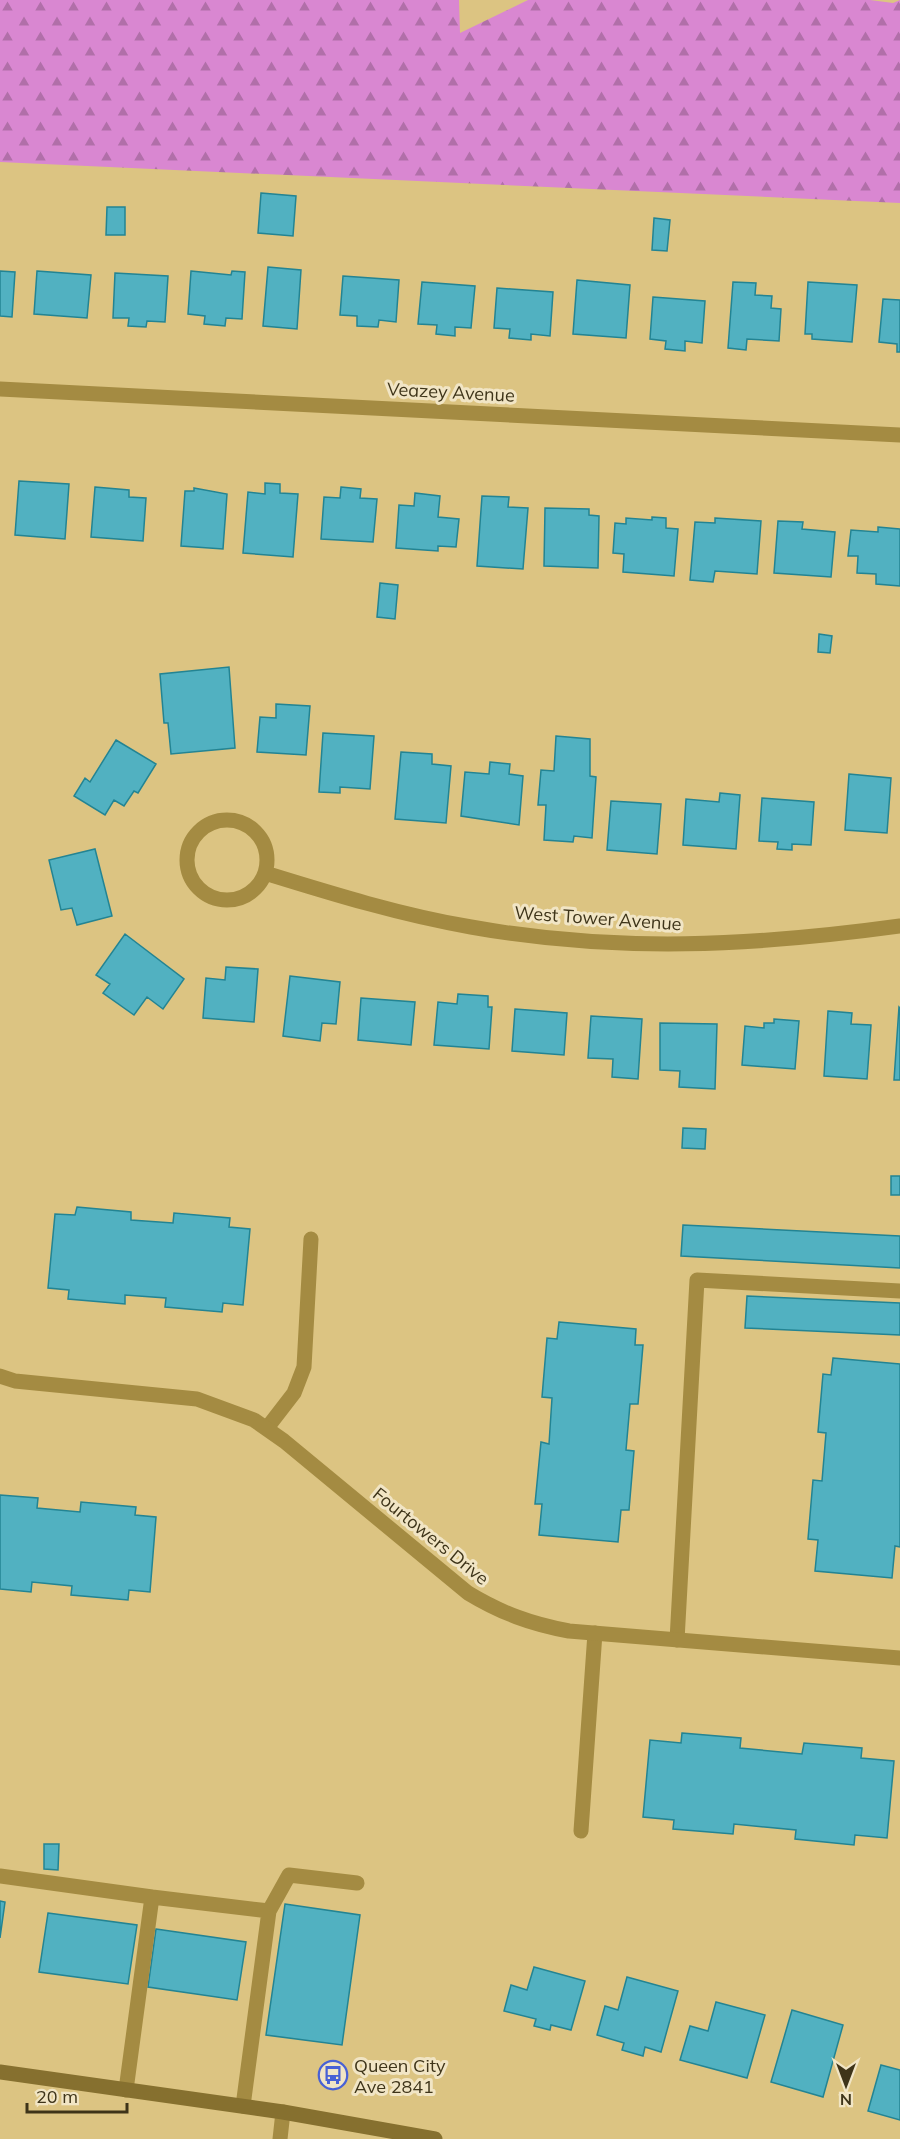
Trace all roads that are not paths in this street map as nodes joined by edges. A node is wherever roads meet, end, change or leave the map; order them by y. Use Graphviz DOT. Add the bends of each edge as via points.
graph roads {
  1 [pos="0,389"];
  2 [pos="900,435"];
  3 [pos="265,873"];
  4 [pos="900,926"];
  5 [pos="311,1239"];
  6 [pos="900,1291"];
  7 [pos="0,1376"];
  8 [pos="267,1428"];
  9 [pos="595,1633"];
  10 [pos="677,1640"];
  11 [pos="900,1658"];
  12 [pos="581,1831"];
  13 [pos="0,1876"];
  14 [pos="357,1883"];
  15 [pos="152,1897"];
  16 [pos="269,1911"];
  17 [pos="0,2072"];
  18 [pos="126,2090"];
  19 [pos="243,2106"];
  20 [pos="283,2112"];
  21 [pos="280,2139"];
  22 [pos="435,2139"];
  1 -- 2 [label="street, Veazey Avenue"];
  3 -- 3 [label="street" via="249,893 237,899 218,898 200,890 192,880 187,868 190,842 209,824 235,821 258,835 264,846"];
  3 -- 4 [label="street, West Tower Avenue" via="355,901 459,925 563,939 747,943"];
  5 -- 8 [label="street" via="304,1366 294,1393"];
  6 -- 10 [label="street" via="697,1280"];
  7 -- 8 [label="street, Fourtowers Drive" via="15,1381 197,1400 232,1410"];
  8 -- 9 [label="street, Fourtowers Drive" via="468,1593 499,1612 534,1625"];
  9 -- 10 [label="street, Fourtowers Drive"];
  9 -- 12 [label="street"];
  10 -- 11 [label="street, Fourtowers Drive"];
  13 -- 15 [label="street"];
  14 -- 16 [label="street" via="289,1875"];
  15 -- 16 [label="street"];
  15 -- 18 [label="street"];
  16 -- 19 [label="street"];
  17 -- 18 [label="main road"];
  18 -- 19 [label="main road"];
  19 -- 20 [label="main road"];
  20 -- 21 [label="street"];
  20 -- 22 [label="main road"];
}
